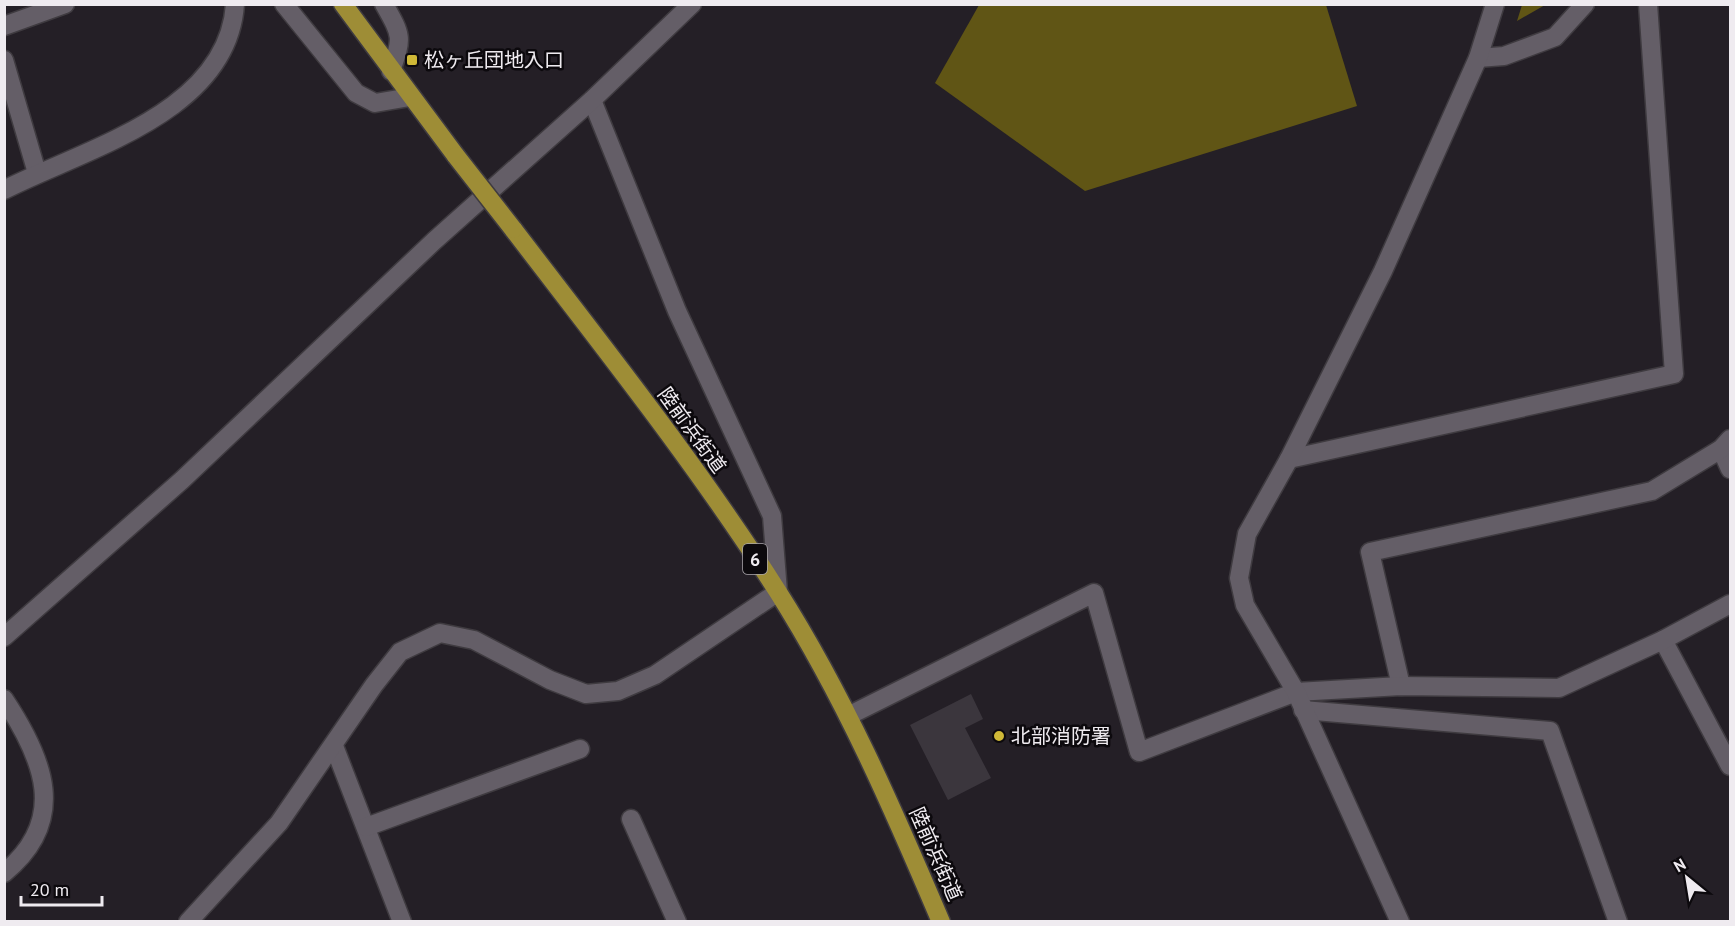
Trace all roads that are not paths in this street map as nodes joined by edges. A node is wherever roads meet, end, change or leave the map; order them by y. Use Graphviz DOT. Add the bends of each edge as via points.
graph roads {
  1 [pos="65,4"];
  2 [pos="235,4"];
  3 [pos="284,4"];
  4 [pos="343,4"];
  5 [pos="384,4"];
  6 [pos="692,4"];
  7 [pos="1495,4"];
  8 [pos="1585,4"];
  9 [pos="1648,4"];
  10 [pos="4,26"];
  11 [pos="1478,58"];
  12 [pos="4,60"];
  13 [pos="391,71"];
  14 [pos="410,97"];
  15 [pos="591,100"];
  16 [pos="37,173"];
  17 [pos="4,190"];
  18 [pos="1726,444"];
  19 [pos="1289,459"];
  20 [pos="1731,469"];
  21 [pos="778,592"];
  22 [pos="1731,604"];
  23 [pos="4,637"];
  24 [pos="1663,640"];
  25 [pos="1401,686"];
  26 [pos="1296,692"];
  27 [pos="4,699"];
  28 [pos="1304,710"];
  29 [pos="848,716"];
  30 [pos="334,746"];
  31 [pos="580,749"];
  32 [pos="1731,766"];
  33 [pos="631,819"];
  34 [pos="366,827"];
  35 [pos="4,873"];
  36 [pos="188,921"];
  37 [pos="402,921"];
  38 [pos="677,921"];
  39 [pos="941,921"];
  40 [pos="1400,921"];
  41 [pos="1618,921"];
  1 -- 10 [label="street"];
  2 -- 16 [label="street" via="234,26 212,65 184,98 153,121"];
  3 -- 14 [label="street" via="356,93 375,103"];
  4 -- 13 [label="highway, 陸前浜街道 / 6"];
  5 -- 13 [label="street" via="401,43"];
  6 -- 15 [label="street"];
  7 -- 11 [label="street"];
  8 -- 11 [label="street" via="1555,37 1504,56"];
  9 -- 19 [label="street" via="1674,374"];
  11 -- 19 [label="street" via="1383,271"];
  12 -- 16 [label="street"];
  13 -- 14 [label="highway, 陸前浜街道 / 6"];
  14 -- 21 [label="highway, 陸前浜街道 / 6, bridge" via="630,382"];
  15 -- 21 [label="street" via="677,311 772,516"];
  15 -- 23 [label="street" via="434,241 182,480"];
  16 -- 17 [label="street"];
  18 -- 20 [label="street"];
  18 -- 25 [label="street" via="1652,491 1370,552"];
  19 -- 26 [label="street" via="1247,534 1239,578 1245,605"];
  21 -- 29 [label="highway, 陸前浜街道 / 6"];
  21 -- 30 [label="street" via="655,675 618,691 586,694 550,680 474,640 441,633 400,652"];
  22 -- 24 [label="street"];
  24 -- 25 [label="street" via="1559,688"];
  24 -- 32 [label="street"];
  25 -- 26 [label="street"];
  26 -- 28 [label="street"];
  26 -- 29 [label="street" via="1139,752 1094,593"];
  27 -- 35 [label="street" via="35,752 44,784 42,817 25,856"];
  28 -- 40 [label="street"];
  28 -- 41 [label="street" via="1550,731"];
  29 -- 39 [label="highway, 陸前浜街道 / 6"];
  30 -- 34 [label="street"];
  30 -- 36 [label="street" via="279,823"];
  31 -- 34 [label="street"];
  33 -- 38 [label="street"];
  34 -- 37 [label="street"];
}
